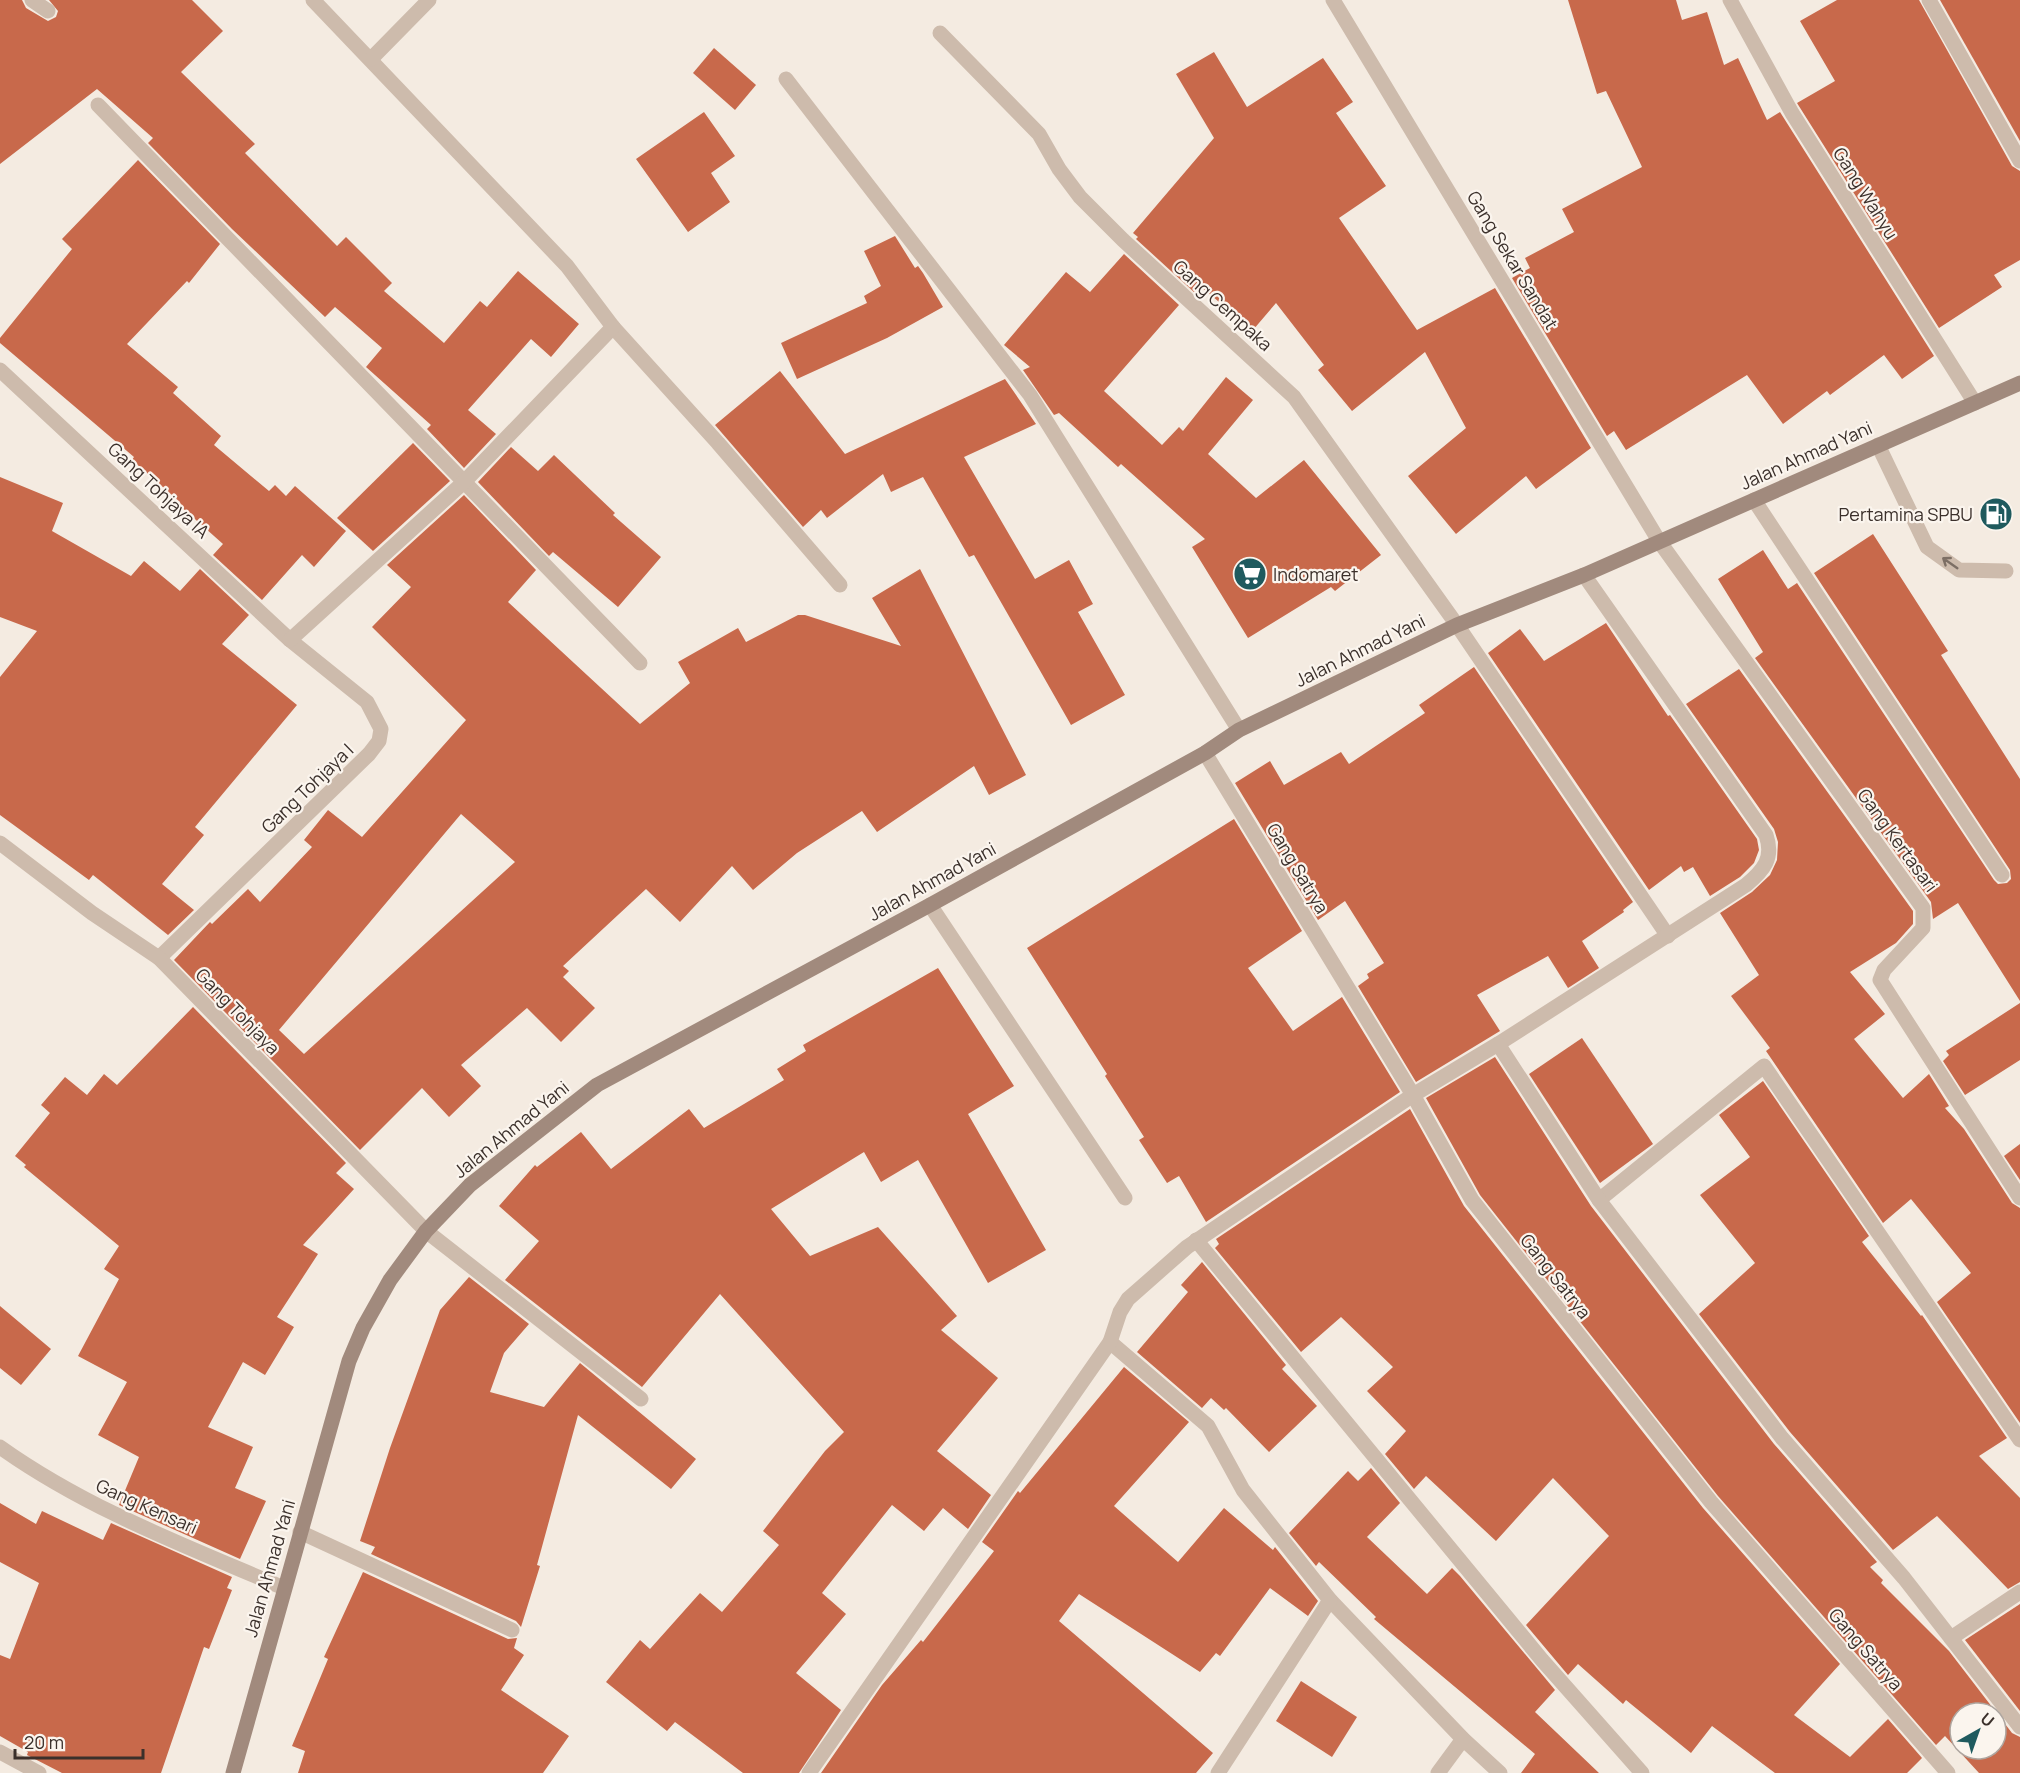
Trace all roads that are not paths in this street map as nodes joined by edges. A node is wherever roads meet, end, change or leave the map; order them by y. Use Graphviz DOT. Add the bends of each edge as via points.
graph roads {
  1 [pos="32,0"];
  2 [pos="313,0"];
  3 [pos="429,0"];
  4 [pos="1333,0"];
  5 [pos="1730,0"];
  6 [pos="1929,0"];
  7 [pos="48,11"];
  8 [pos="940,33"];
  9 [pos="371,59"];
  10 [pos="786,80"];
  11 [pos="98,105"];
  12 [pos="2020,161"];
  13 [pos="613,327"];
  14 [pos="0,370"];
  15 [pos="2020,383"];
  16 [pos="1975,403"];
  17 [pos="1878,445"];
  18 [pos="464,482"];
  19 [pos="1754,500"];
  20 [pos="1659,541"];
  21 [pos="2006,571"];
  22 [pos="1584,575"];
  23 [pos="840,585"];
  24 [pos="1457,625"];
  25 [pos="290,640"];
  26 [pos="640,663"];
  27 [pos="1239,730"];
  28 [pos="1205,753"];
  29 [pos="0,843"];
  30 [pos="2002,875"];
  31 [pos="930,905"];
  32 [pos="1668,936"];
  33 [pos="159,958"];
  34 [pos="1498,1044"];
  35 [pos="1413,1095"];
  36 [pos="1125,1198"];
  37 [pos="2020,1198"];
  38 [pos="1599,1200"];
  39 [pos="426,1232"];
  40 [pos="1196,1240"];
  41 [pos="1110,1342"];
  42 [pos="641,1399"];
  43 [pos="2020,1440"];
  44 [pos="0,1447"];
  45 [pos="300,1532"];
  46 [pos="284,1588"];
  47 [pos="2020,1592"];
  48 [pos="1330,1600"];
  49 [pos="512,1630"];
  50 [pos="1951,1638"];
  51 [pos="2020,1727"];
  52 [pos="1463,1739"];
  53 [pos="0,1752"];
  54 [pos="39,1773"];
  55 [pos="233,1773"];
  56 [pos="809,1773"];
  57 [pos="1218,1773"];
  58 [pos="1438,1773"];
  59 [pos="1500,1773"];
  60 [pos="1642,1773"];
  61 [pos="1948,1773"];
  1 -- 7 [label="street"];
  2 -- 9 [label="street"];
  3 -- 9 [label="street"];
  4 -- 20 [label="street, Gang Sekar Sandat"];
  5 -- 16 [label="street, Gang Wahyu" via="1792,113"];
  6 -- 12 [label="street"];
  8 -- 24 [label="street, Gang Cempaka" via="1039,134 1080,196 1294,397"];
  9 -- 13 [label="street" via="567,266"];
  10 -- 27 [label="street" via="1030,395"];
  11 -- 18 [label="street"];
  13 -- 18 [label="street"];
  13 -- 23 [label="street"];
  14 -- 25 [label="street, Gang Tohjaya IA"];
  15 -- 16 [label="main road, Jalan Ahmad Yani"];
  16 -- 17 [label="main road, Jalan Ahmad Yani"];
  17 -- 19 [label="main road, Jalan Ahmad Yani"];
  21 -- 17 [label="street, one-way" via="1959,570 1927,548"];
  18 -- 25 [label="street"];
  18 -- 26 [label="street"];
  19 -- 20 [label="main road, Jalan Ahmad Yani"];
  19 -- 30 [label="street"];
  20 -- 22 [label="main road, Jalan Ahmad Yani"];
  20 -- 37 [label="street, Gang Kertasari" via="1923,908 1923,928 1884,970 1880,980"];
  22 -- 24 [label="main road, Jalan Ahmad Yani"];
  22 -- 32 [label="street" via="1766,835 1770,847 1769,859 1756,877"];
  24 -- 27 [label="main road, Jalan Ahmad Yani"];
  24 -- 32 [label="street, Gang Cempaka"];
  25 -- 33 [label="street, Gang Tohjaya I" via="367,702 381,729 379,741"];
  27 -- 28 [label="main road, Jalan Ahmad Yani"];
  28 -- 31 [label="main road, Jalan Ahmad Yani"];
  28 -- 35 [label="street, Gang Satrya"];
  29 -- 33 [label="street, Gang Tohjaya"];
  31 -- 36 [label="street"];
  31 -- 39 [label="main road, Jalan Ahmad Yani" via="597,1085 470,1185"];
  32 -- 34 [label="street"];
  33 -- 39 [label="street, Gang Tohjaya"];
  34 -- 35 [label="street"];
  34 -- 38 [label="street"];
  35 -- 40 [label="street"];
  35 -- 61 [label="street, Gang Satrya" via="1472,1200 1604,1369 1712,1502"];
  38 -- 43 [label="street" via="1764,1066"];
  38 -- 50 [label="street" via="1782,1438"];
  39 -- 42 [label="street, Gang Tohjaya"];
  39 -- 45 [label="main road, Jalan Ahmad Yani" via="390,1280 349,1361"];
  40 -- 41 [label="street" via="1128,1299 1119,1312"];
  40 -- 60 [label="street" via="1542,1660"];
  41 -- 48 [label="street" via="1208,1426 1243,1490"];
  41 -- 56 [label="street"];
  44 -- 46 [label="street, Gang Kensari" via="41,1476 109,1513"];
  45 -- 46 [label="main road, Jalan Ahmad Yani"];
  45 -- 49 [label="street"];
  46 -- 55 [label="main road, Jalan Ahmad Yani"];
  47 -- 50 [label="street"];
  48 -- 52 [label="street"];
  48 -- 57 [label="street"];
  50 -- 51 [label="street"];
  52 -- 58 [label="street"];
  52 -- 59 [label="street"];
  53 -- 54 [label="street"];
}
